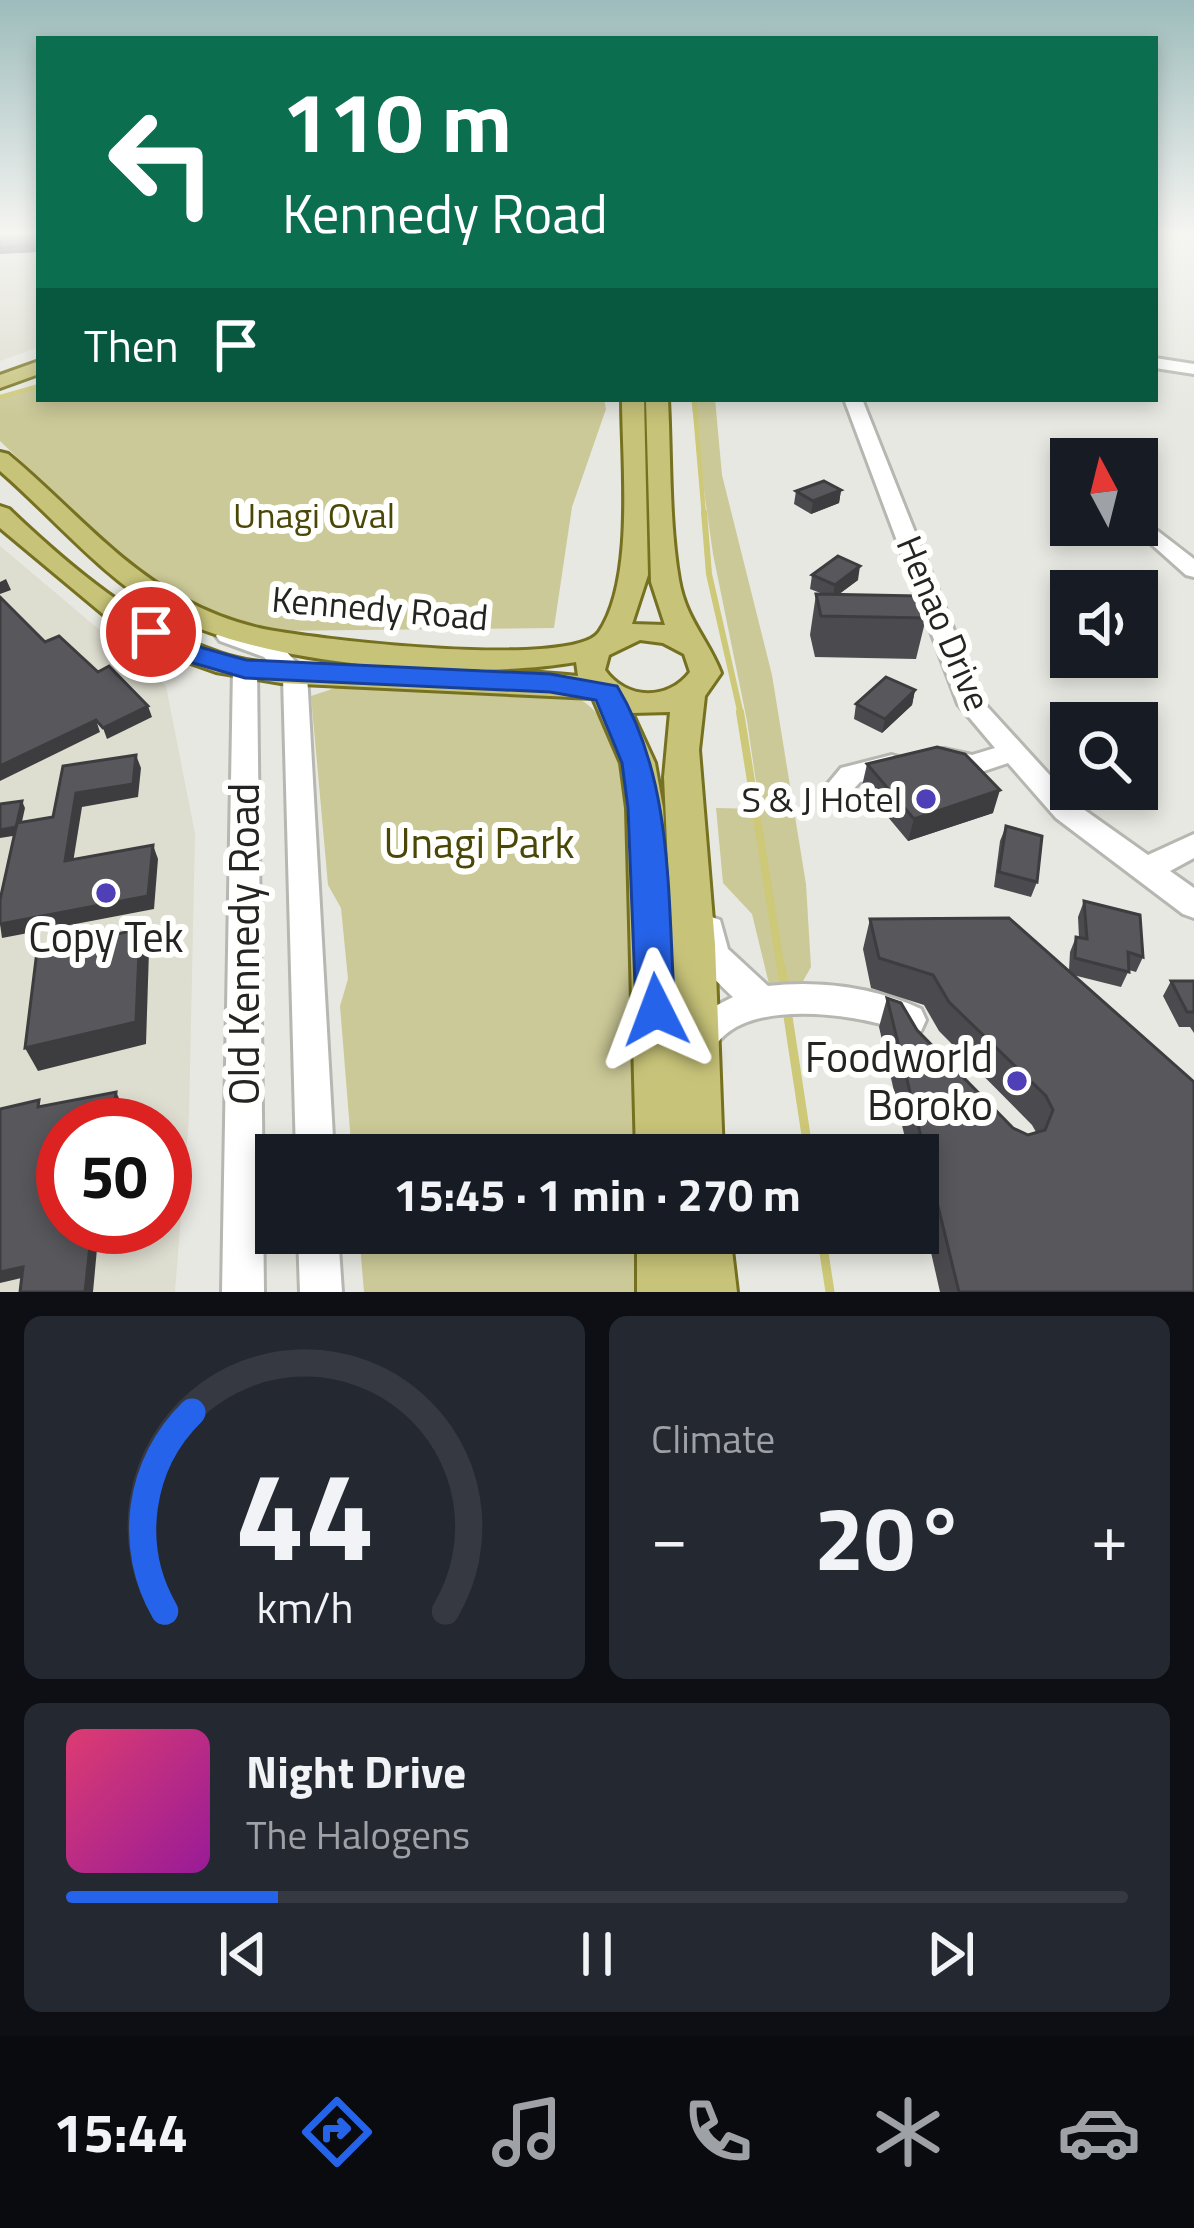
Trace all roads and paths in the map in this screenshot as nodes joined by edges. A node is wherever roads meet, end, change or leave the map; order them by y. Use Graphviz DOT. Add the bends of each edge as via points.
graph roads {
  1 [pos="1158,363"];
  2 [pos="36,368"];
  3 [pos="1194,369"];
  4 [pos="0,382"];
  5 [pos="633,402"];
  6 [pos="657,402"];
  7 [pos="854,402"];
  8 [pos="0,459"];
  9 [pos="0,514"];
  10 [pos="1158,539"];
  11 [pos="1194,570"];
  12 [pos="222,629"];
  13 [pos="684,640"];
  14 [pos="604,644"];
  15 [pos="245,669"];
  16 [pos="295,674"];
  17 [pos="605,691"];
  18 [pos="689,694"];
  19 [pos="1010,753"];
  20 [pos="840,786"];
  21 [pos="1194,844"];
  22 [pos="683,845"];
  23 [pos="1149,868"];
  24 [pos="1194,905"];
  25 [pos="760,1002"];
  26 [pos="923,1045"];
  27 [pos="695,1073"];
  28 [pos="314,1134"];
  29 [pos="659,1134"];
  30 [pos="698,1134"];
  31 [pos="319,1254"];
  32 [pos="662,1254"];
  33 [pos="707,1254"];
  34 [pos="242,1292"];
  35 [pos="321,1292"];
  36 [pos="663,1292"];
  37 [pos="711,1292"];
  1 -- 3 [label="street"];
  2 -- 4 [label="main road"];
  5 -- 14 [label="main road" via="634,575"];
  6 -- 13 [label="main road" via="665,582"];
  7 -- 19 [label="street, Henao Drive" via="971,704"];
  8 -- 12 [label="main road, Kennedy Road" via="169,604"];
  9 -- 15 [label="main road, Kennedy Road" via="151,632"];
  10 -- 11 [label="street"];
  12 -- 14 [label="main road, Kennedy Road" via="280,645 373,652 532,658"];
  12 -- 16 [label="street" via="272,652"];
  13 -- 14 [label="main road" via="640,632"];
  13 -- 18 [label="main road" via="706,673"];
  14 -- 17 [label="main road" via="590,670"];
  15 -- 16 [label="main road, Kennedy Road"];
  15 -- 34 [label="street, Old Kennedy Road"];
  16 -- 17 [label="main road, Kennedy Road"];
  16 -- 28 [label="street, Old Kennedy Road"];
  17 -- 18 [label="main road" via="648,704"];
  17 -- 29 [label="main road" via="638,763 644,808"];
  18 -- 22 [label="main road" via="679,739"];
  19 -- 20 [label="street" via="971,765 931,755 851,775"];
  19 -- 23 [label="street, Henao Drive" via="1066,811"];
  21 -- 23 [label="street"];
  22 -- 25 [label="street" via="699,860 712,955"];
  22 -- 27 [label="main road" via="693,914"];
  23 -- 24 [label="street, Henao Drive"];
  25 -- 26 [label="street" via="883,1007 908,1018"];
  25 -- 27 [label="street" via="702,1030"];
  27 -- 30 [label="main road"];
  31 -- 35 [label="street"];
  32 -- 36 [label="main road"];
  33 -- 37 [label="main road"];
}
